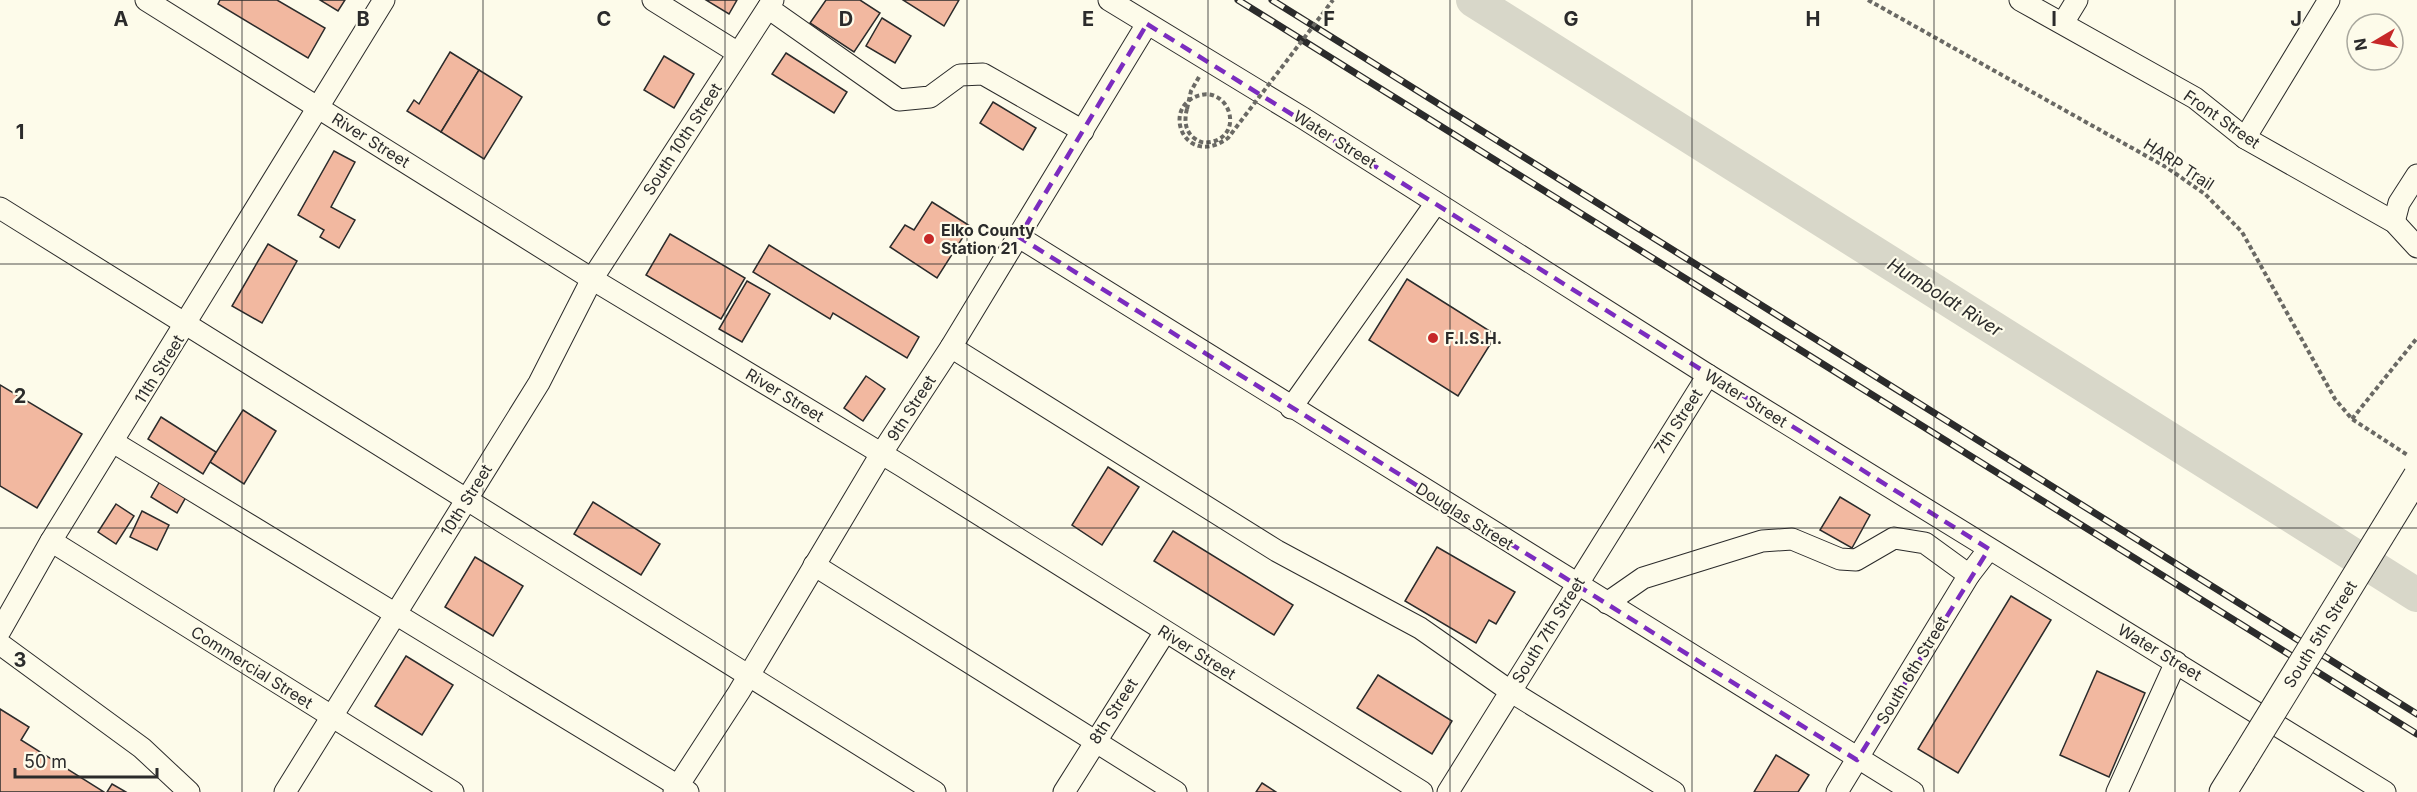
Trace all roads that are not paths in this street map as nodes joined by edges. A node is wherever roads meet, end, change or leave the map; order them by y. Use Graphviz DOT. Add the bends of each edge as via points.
graph roads {
  1 [pos="146,0"];
  2 [pos="384,0"];
  3 [pos="653,0"];
  4 [pos="1109,0"];
  5 [pos="2020,0"];
  6 [pos="2077,0"];
  7 [pos="2329,0"];
  8 [pos="770,4"];
  9 [pos="2063,22"];
  10 [pos="1147,24"];
  11 [pos="738,53"];
  12 [pos="319,107"];
  13 [pos="1083,130"];
  14 [pos="2245,138"];
  15 [pos="2417,175"];
  16 [pos="1436,203"];
  17 [pos="0,208"];
  18 [pos="2394,222"];
  19 [pos="1018,237"];
  20 [pos="2417,247"];
  21 [pos="592,279"];
  22 [pos="186,324"];
  23 [pos="951,347"];
  24 [pos="1708,375"];
  25 [pos="1291,408"];
  26 [pos="113,442"];
  27 [pos="881,454"];
  28 [pos="1649,468"];
  29 [pos="2417,476"];
  30 [pos="467,500"];
  31 [pos="51,542"];
  32 [pos="1989,549"];
  33 [pos="814,565"];
  34 [pos="1969,575"];
  35 [pos="1576,585"];
  36 [pos="1607,603"];
  37 [pos="395,616"];
  38 [pos="0,632"];
  39 [pos="1165,632"];
  40 [pos="0,644"];
  41 [pos="2176,662"];
  42 [pos="748,675"];
  43 [pos="1510,691"];
  44 [pos="333,717"];
  45 [pos="1094,741"];
  46 [pos="1857,759"];
  47 [pos="2360,786"];
  48 [pos="680,790"];
  49 [pos="189,792"];
  50 [pos="285,792"];
  51 [pos="453,792"];
  52 [pos="935,792"];
  53 [pos="1064,792"];
  54 [pos="1176,792"];
  55 [pos="1422,792"];
  56 [pos="1448,792"];
  57 [pos="1674,792"];
  58 [pos="1836,792"];
  59 [pos="1913,792"];
  60 [pos="2117,792"];
  61 [pos="2223,792"];
  62 [pos="2385,792"];
  1 -- 12 [label="street, River Street"];
  2 -- 12 [label="street, 11th Street"];
  3 -- 11 [label="street"];
  4 -- 10 [label="street, Water Street"];
  5 -- 9 [label="street, Front Street"];
  6 -- 9 [label="street"];
  7 -- 14 [label="street"];
  8 -- 11 [label="street, South 10th Street"];
  8 -- 13 [label="street" via="899,100 930,97 960,75 983,74"];
  9 -- 14 [label="street, Front Street" via="2194,98"];
  10 -- 13 [label="street, 9th Street"];
  10 -- 16 [label="street, Water Street"];
  11 -- 21 [label="street, South 10th Street"];
  12 -- 21 [label="street, River Street"];
  12 -- 22 [label="street, 11th Street"];
  13 -- 19 [label="street, 9th Street"];
  14 -- 18 [label="street, Front Street"];
  15 -- 18 [label="street" via="2399,203"];
  16 -- 24 [label="street, Water Street"];
  16 -- 25 [label="street"];
  17 -- 22 [label="street"];
  18 -- 20 [label="street, Front Street"];
  19 -- 23 [label="street, 9th Street"];
  19 -- 25 [label="street, Douglas Street"];
  21 -- 27 [label="street, River Street"];
  21 -- 30 [label="street, 10th Street" via="539,383"];
  22 -- 26 [label="street, 11th Street"];
  22 -- 30 [label="street"];
  23 -- 27 [label="street, 9th Street"];
  23 -- 43 [label="street" via="1277,551 1420,628"];
  24 -- 28 [label="street, 7th Street"];
  24 -- 32 [label="street, Water Street"];
  25 -- 35 [label="street, Douglas Street"];
  26 -- 31 [label="street, 11th Street"];
  26 -- 37 [label="street"];
  27 -- 33 [label="street, 9th Street"];
  27 -- 39 [label="street, River Street"];
  28 -- 35 [label="street, South 7th Street"];
  29 -- 61 [label="main road, South 5th Street, bridge"];
  30 -- 37 [label="street, 10th Street"];
  30 -- 42 [label="street"];
  31 -- 38 [label="street, 11th Street"];
  31 -- 44 [label="street, Commercial Street"];
  32 -- 34 [label="street, South 6th Street"];
  32 -- 41 [label="street, Water Street"];
  33 -- 42 [label="street, 9th Street"];
  33 -- 45 [label="street"];
  34 -- 36 [label="street" via="1925,543 1894,538 1856,560 1840,559 1791,540 1762,541 1643,578"];
  34 -- 46 [label="street, South 6th Street"];
  35 -- 36 [label="street, Douglas Street"];
  35 -- 43 [label="street, South 7th Street"];
  36 -- 46 [label="street, Douglas Street"];
  37 -- 44 [label="street, 10th Street"];
  37 -- 48 [label="street"];
  39 -- 45 [label="street, 8th Street"];
  39 -- 55 [label="street, River Street"];
  40 -- 49 [label="street" via="142,748"];
  41 -- 47 [label="street, Water Street"];
  41 -- 60 [label="street"];
  42 -- 48 [label="street, 9th Street"];
  42 -- 52 [label="street"];
  43 -- 56 [label="street, South 7th Street"];
  43 -- 57 [label="street"];
  44 -- 50 [label="street, 10th Street"];
  44 -- 51 [label="street, Commercial Street"];
  45 -- 53 [label="street, 8th Street"];
  45 -- 54 [label="street"];
  46 -- 58 [label="street, South 6th Street"];
  46 -- 59 [label="street, Douglas Street"];
  47 -- 62 [label="street, Water Street"];
}
